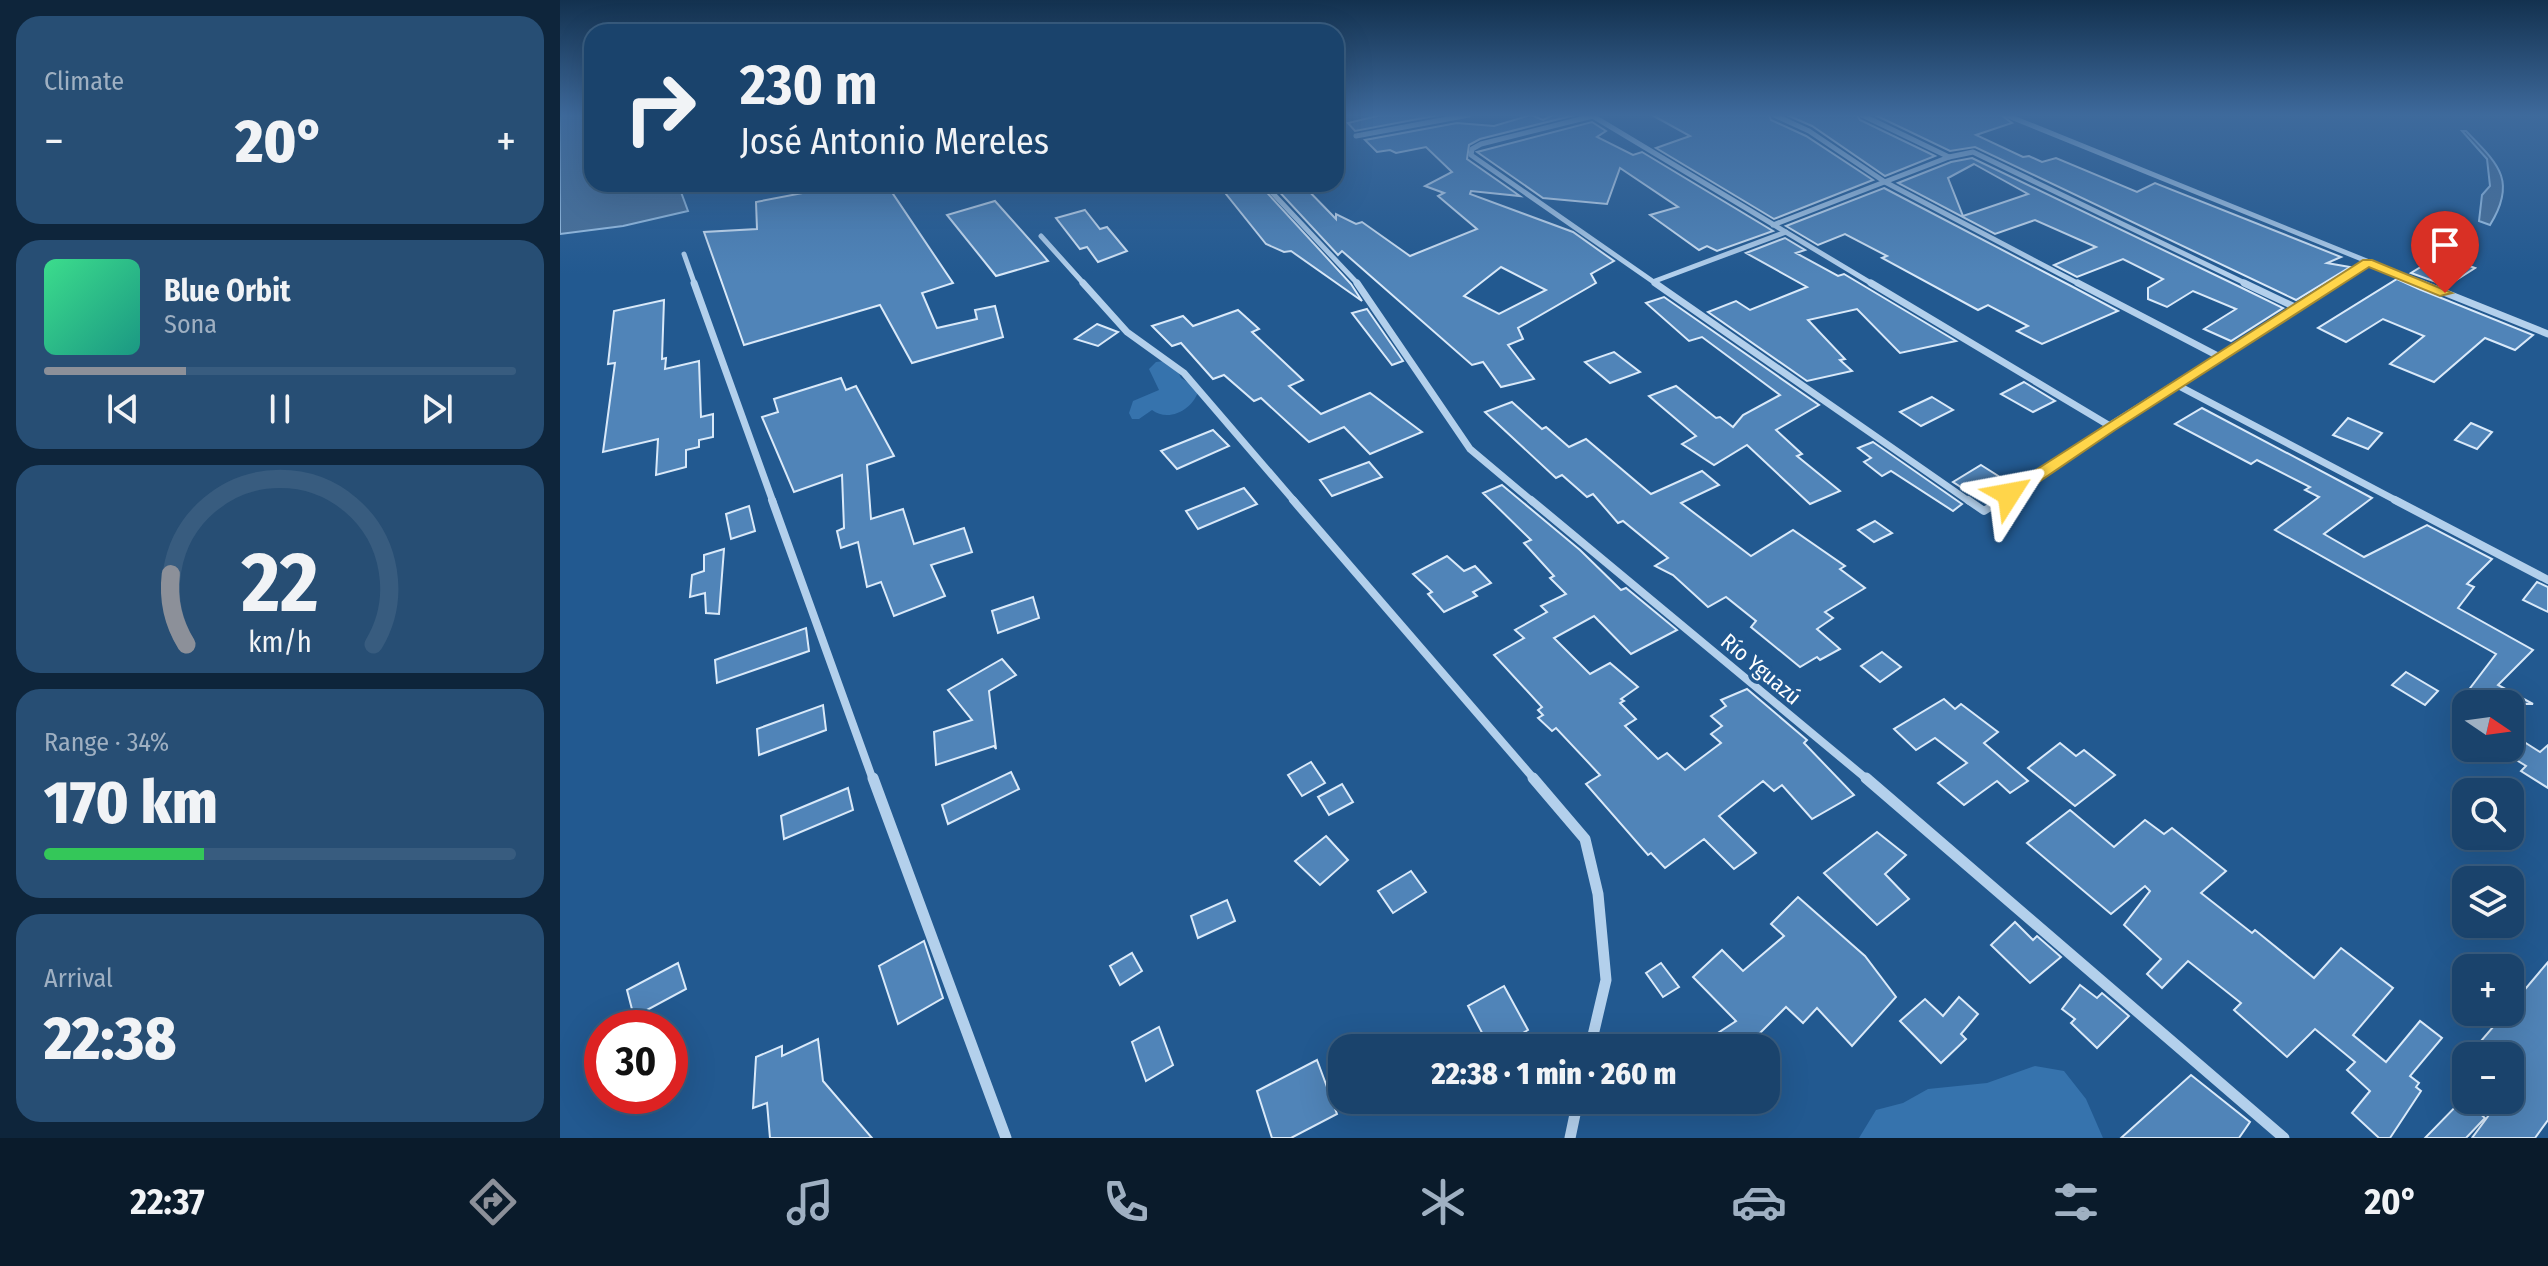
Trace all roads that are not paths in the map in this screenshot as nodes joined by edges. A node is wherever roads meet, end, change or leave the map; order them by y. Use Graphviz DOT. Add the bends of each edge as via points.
graph roads {
  1 [pos="1490,168"];
  2 [pos="1679,168"];
  3 [pos="1864,168"];
  4 [pos="1921,168"];
  5 [pos="2008,168"];
  6 [pos="2137,168"];
  7 [pos="1885,182"];
  8 [pos="1272,192"];
  9 [pos="1773,225"];
  10 [pos="1786,232"];
  11 [pos="1041,236"];
  12 [pos="684,254"];
  13 [pos="2368,262"];
  14 [pos="1655,281"];
  15 [pos="2297,308"];
  16 [pos="2548,334"];
  17 [pos="2218,356"];
  18 [pos="2177,385"];
  19 [pos="2110,426"];
  20 [pos="2548,580"];
  21 [pos="1593,1034"];
  22 [pos="1575,1114"];
  23 [pos="1006,1138"];
  24 [pos="1570,1138"];
  25 [pos="2284,1138"];
  1 -- 14 [label="street"];
  2 -- 9 [label="street"];
  3 -- 7 [label="street"];
  4 -- 7 [label="street"];
  5 -- 15 [label="street"];
  6 -- 13 [label="street"];
  7 -- 9 [label="street"];
  7 -- 17 [label="street"];
  8 -- 25 [label="street, Río Yguazú" via="1365,291 1470,449 1865,778"];
  9 -- 10 [label="street"];
  10 -- 14 [label="street"];
  10 -- 19 [label="street"];
  11 -- 21 [label="street" via="1127,332 1184,373 1585,839 1598,894 1606,980"];
  12 -- 23 [label="street"];
  13 -- 15 [label="street"];
  13 -- 16 [label="street"];
  14 -- 19 [label="street" via="1984,511"];
  15 -- 17 [label="street"];
  17 -- 18 [label="street"];
  18 -- 19 [label="street"];
  18 -- 20 [label="street"];
  22 -- 24 [label="street"];
}
